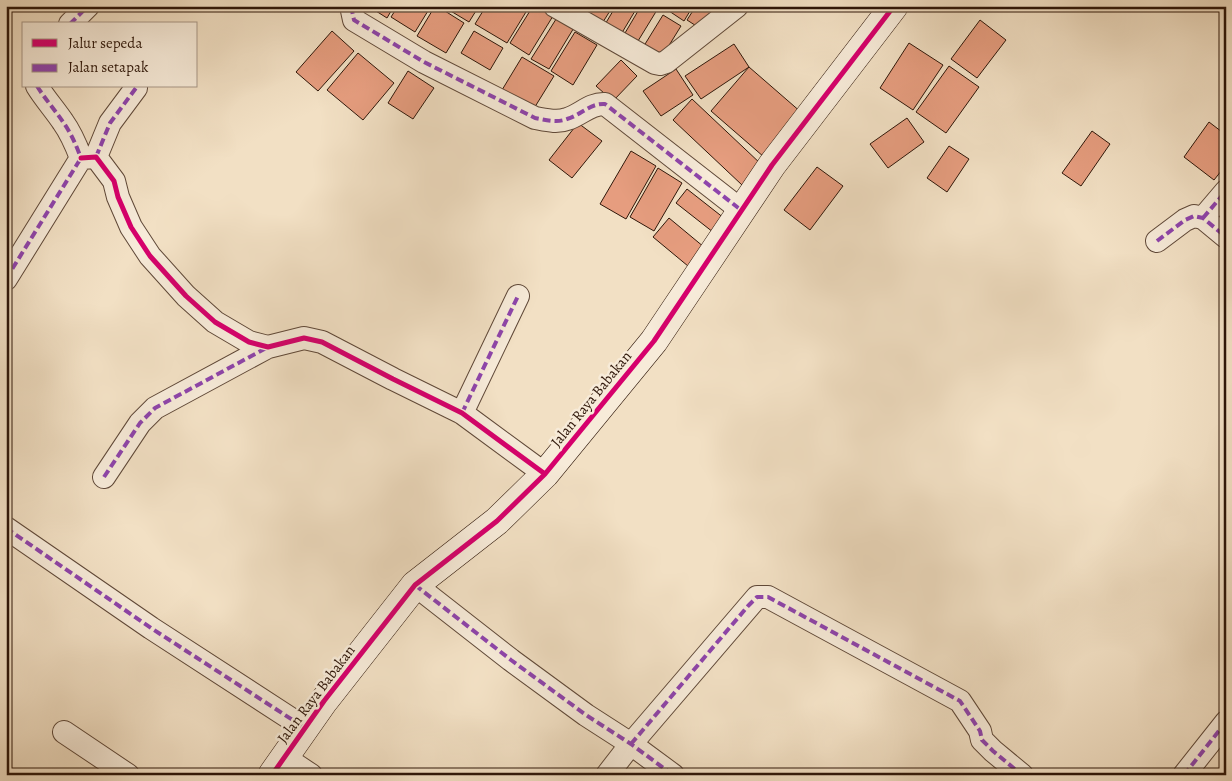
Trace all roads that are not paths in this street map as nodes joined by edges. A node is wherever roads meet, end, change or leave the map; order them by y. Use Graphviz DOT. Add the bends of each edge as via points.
graph roads {
  1 [pos="88,6"];
  2 [pos="350,6"];
  3 [pos="555,6"];
  4 [pos="737,6"];
  5 [pos="894,6"];
  6 [pos="72,22"];
  7 [pos="38,88"];
  8 [pos="136,88"];
  9 [pos="88,158"];
  10 [pos="1226,191"];
  11 [pos="742,210"];
  12 [pos="1203,218"];
  13 [pos="1226,237"];
  14 [pos="1157,241"];
  15 [pos="6,279"];
  16 [pos="518,296"];
  17 [pos="268,347"];
  18 [pos="462,413"];
  19 [pos="545,474"];
  20 [pos="104,477"];
  21 [pos="6,528"];
  22 [pos="415,585"];
  23 [pos="1226,722"];
  24 [pos="305,728"];
  25 [pos="64,732"];
  26 [pos="631,744"];
  27 [pos="278,766"];
  28 [pos="128,775"];
  29 [pos="311,775"];
  30 [pos="607,775"];
  31 [pos="674,775"];
  32 [pos="1022,775"];
  33 [pos="1184,775"];
  1 -- 6 [label="street"];
  2 -- 11 [label="street" via="354,20 424,62 535,118 552,122 567,120 598,104 605,104"];
  3 -- 4 [label="street" via="660,64"];
  5 -- 11 [label="street, Jalan Raya Babakan" via="772,165"];
  7 -- 9 [label="street"];
  8 -- 9 [label="street"];
  9 -- 15 [label="street"];
  9 -- 17 [label="street" via="114,181 131,227 150,256 186,296 215,322 249,342"];
  10 -- 12 [label="street"];
  11 -- 19 [label="street, Jalan Raya Babakan" via="654,342"];
  12 -- 13 [label="street"];
  12 -- 14 [label="street" via="1194,216 1185,220"];
  16 -- 18 [label="street"];
  17 -- 18 [label="street" via="304,338 322,342"];
  17 -- 20 [label="street" via="155,408 140,423"];
  18 -- 19 [label="street"];
  19 -- 22 [label="street, Jalan Raya Babakan" via="497,521"];
  21 -- 24 [label="street" via="151,628"];
  22 -- 24 [label="street, Jalan Raya Babakan"];
  22 -- 26 [label="street" via="511,660"];
  23 -- 33 [label="street"];
  24 -- 27 [label="street, Jalan Raya Babakan"];
  25 -- 28 [label="street"];
  26 -- 30 [label="street"];
  26 -- 31 [label="street"];
  26 -- 32 [label="street" via="748,606 757,597 768,597 960,701 980,731 982,740"];
  27 -- 29 [label="street"];
}
